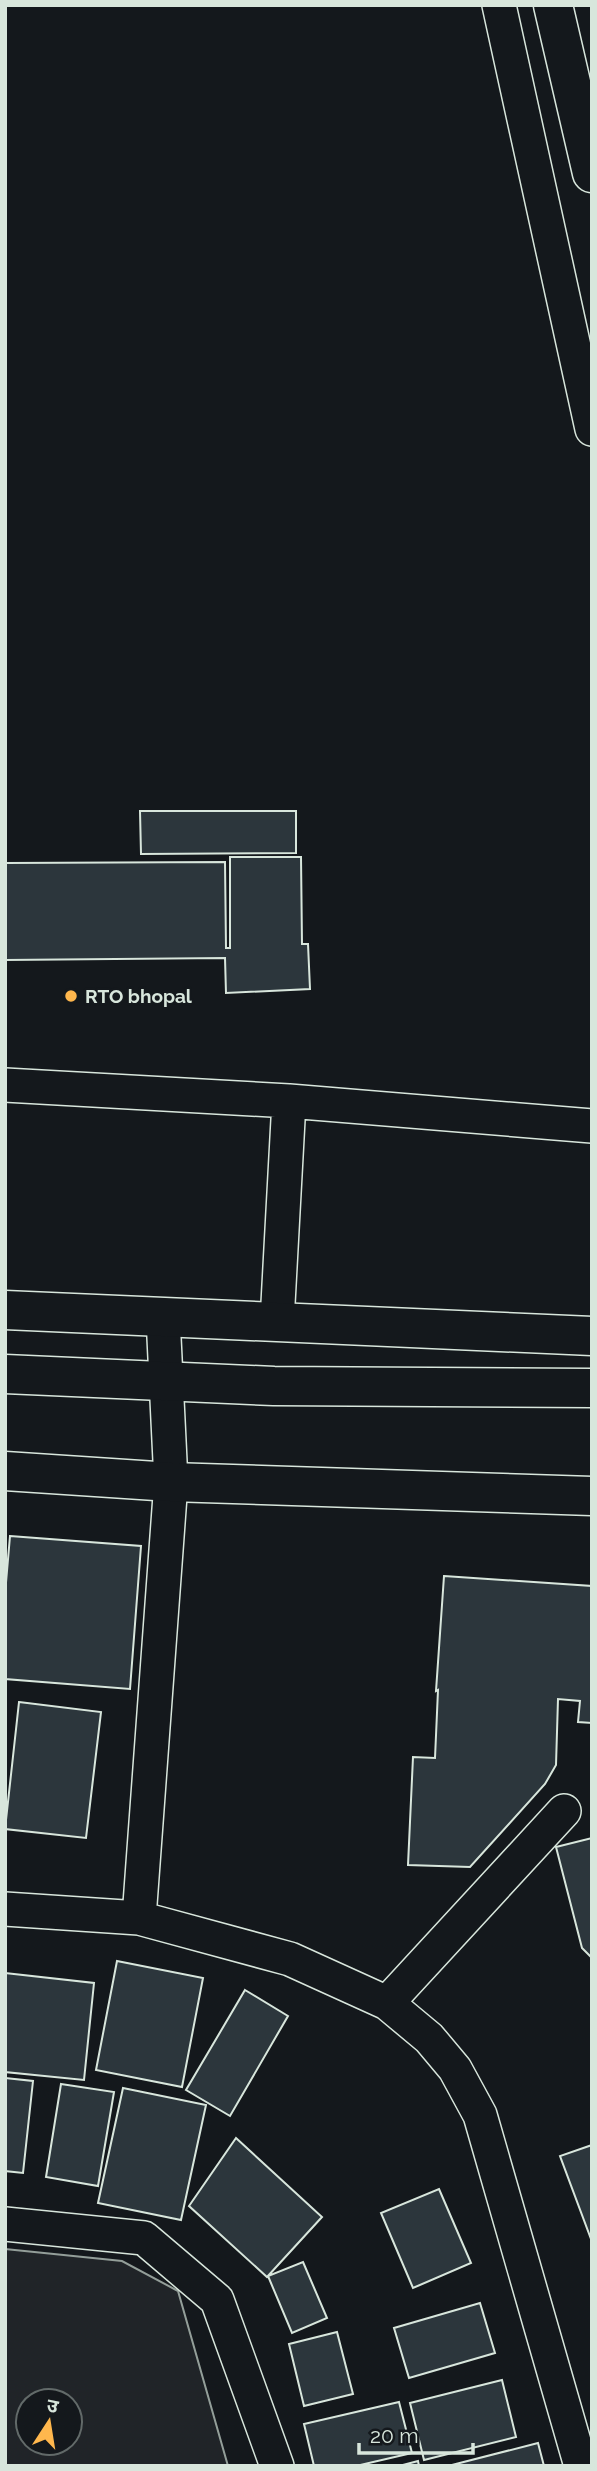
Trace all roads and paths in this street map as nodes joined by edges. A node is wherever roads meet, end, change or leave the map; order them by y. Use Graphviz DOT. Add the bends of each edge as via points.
graph roads {
  1 [pos="499,5"];
  2 [pos="553,5"];
  3 [pos="592,173"];
  4 [pos="592,429"];
  5 [pos="5,1085"];
  6 [pos="289,1101"];
  7 [pos="592,1126"];
  8 [pos="5,1310"];
  9 [pos="163,1317"];
  10 [pos="277,1322"];
  11 [pos="592,1336"];
  12 [pos="5,1374"];
  13 [pos="166,1381"];
  14 [pos="592,1388"];
  15 [pos="5,1471"];
  16 [pos="172,1482"];
  17 [pos="592,1496"];
  18 [pos="564,1811"];
  19 [pos="5,1909"];
  20 [pos="139,1918"];
  21 [pos="387,2003"];
  22 [pos="5,2224"];
  23 [pos="277,2466"];
  24 [pos="581,2466"];
  1 -- 4 [label="street"];
  2 -- 3 [label="main road"];
  5 -- 6 [label="street"];
  6 -- 7 [label="street"];
  6 -- 10 [label="street"];
  8 -- 9 [label="main road"];
  9 -- 10 [label="main road"];
  9 -- 13 [label="street"];
  10 -- 11 [label="main road"];
  12 -- 13 [label="main road"];
  13 -- 14 [label="main road"];
  13 -- 16 [label="street"];
  15 -- 16 [label="main road"];
  16 -- 17 [label="main road"];
  16 -- 20 [label="street"];
  18 -- 21 [label="street"];
  19 -- 20 [label="street"];
  20 -- 21 [label="street" via="290,1959"];
  21 -- 24 [label="street" via="438,2048 480,2115"];
  22 -- 23 [label="street" via="144,2238 217,2300"];
}
